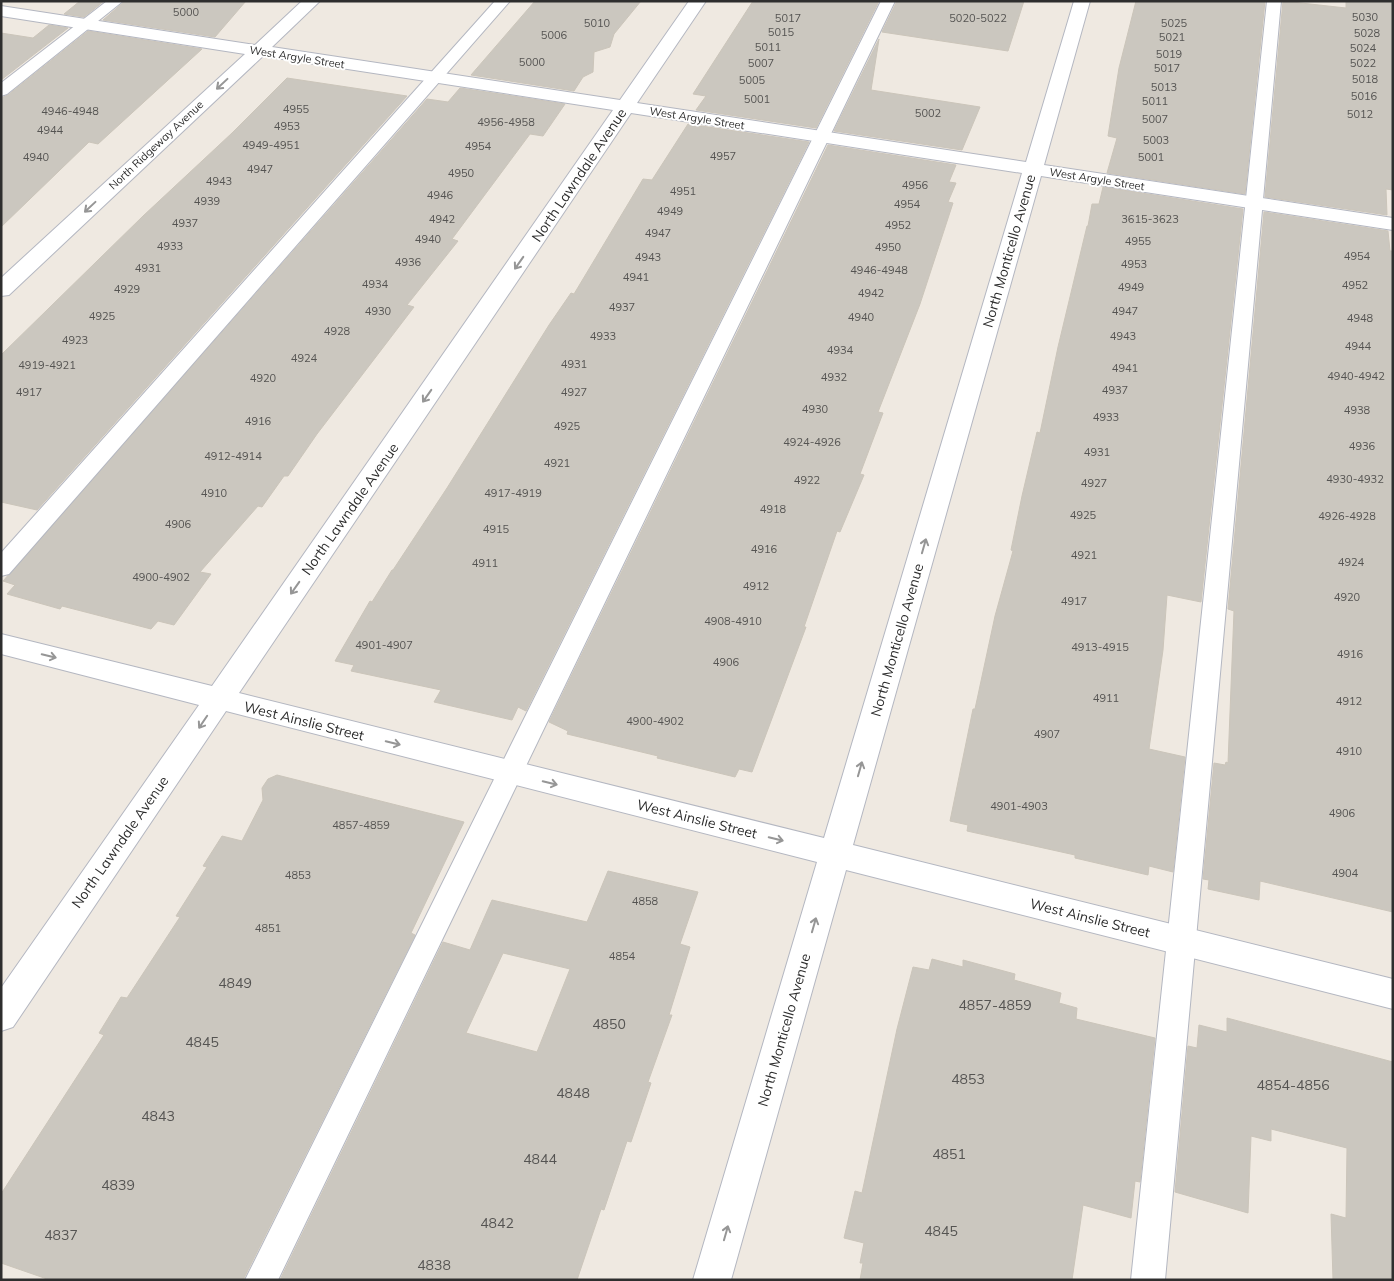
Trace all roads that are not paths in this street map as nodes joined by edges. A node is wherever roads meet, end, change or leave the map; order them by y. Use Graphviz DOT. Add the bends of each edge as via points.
graph roads {
  1 [pos="116,1"];
  2 [pos="312,1"];
  3 [pos="502,1"];
  4 [pos="698,1"];
  5 [pos="888,1"];
  6 [pos="1082,1"];
  7 [pos="1274,1"];
  8 [pos="1,11"];
  9 [pos="87,24"];
  10 [pos="258,51"];
  11 [pos="435,78"];
  12 [pos="1,91"];
  13 [pos="626,107"];
  14 [pos="822,137"];
  15 [pos="1033,169"];
  16 [pos="1254,203"];
  17 [pos="1393,224"];
  18 [pos="1,290"];
  19 [pos="1,568"];
  20 [pos="1,644"];
  21 [pos="219,699"];
  22 [pos="509,772"];
  23 [pos="835,854"];
  24 [pos="1181,941"];
  25 [pos="1393,994"];
  26 [pos="1,1016"];
  27 [pos="261,1280"];
  28 [pos="712,1280"];
  29 [pos="1148,1280"];
  1 -- 9 [label="lane"];
  2 -- 10 [label="street, North Ridgeway Avenue"];
  3 -- 11 [label="lane"];
  4 -- 13 [label="street, North Lawndale Avenue"];
  5 -- 14 [label="lane"];
  6 -- 15 [label="street, North Monticello Avenue"];
  7 -- 16 [label="lane"];
  8 -- 9 [label="street, West Argyle Street"];
  9 -- 10 [label="street, West Argyle Street"];
  9 -- 12 [label="lane"];
  10 -- 11 [label="street, West Argyle Street"];
  10 -- 18 [label="street, North Ridgeway Avenue, one-way"];
  11 -- 13 [label="street, West Argyle Street"];
  11 -- 19 [label="lane"];
  13 -- 14 [label="street, West Argyle Street"];
  13 -- 21 [label="street, North Lawndale Avenue, one-way"];
  14 -- 15 [label="street, West Argyle Street"];
  14 -- 22 [label="lane"];
  15 -- 16 [label="street, West Argyle Street"];
  23 -- 15 [label="street, North Monticello Avenue, one-way"];
  16 -- 17 [label="street, West Argyle Street"];
  16 -- 24 [label="lane"];
  20 -- 21 [label="street, West Ainslie Street, one-way"];
  21 -- 22 [label="street, West Ainslie Street, one-way"];
  21 -- 26 [label="street, North Lawndale Avenue, one-way"];
  22 -- 23 [label="street, West Ainslie Street, one-way"];
  22 -- 27 [label="lane"];
  23 -- 24 [label="street, West Ainslie Street"];
  28 -- 23 [label="street, North Monticello Avenue, one-way"];
  24 -- 25 [label="street, West Ainslie Street"];
  24 -- 29 [label="lane"];
}
